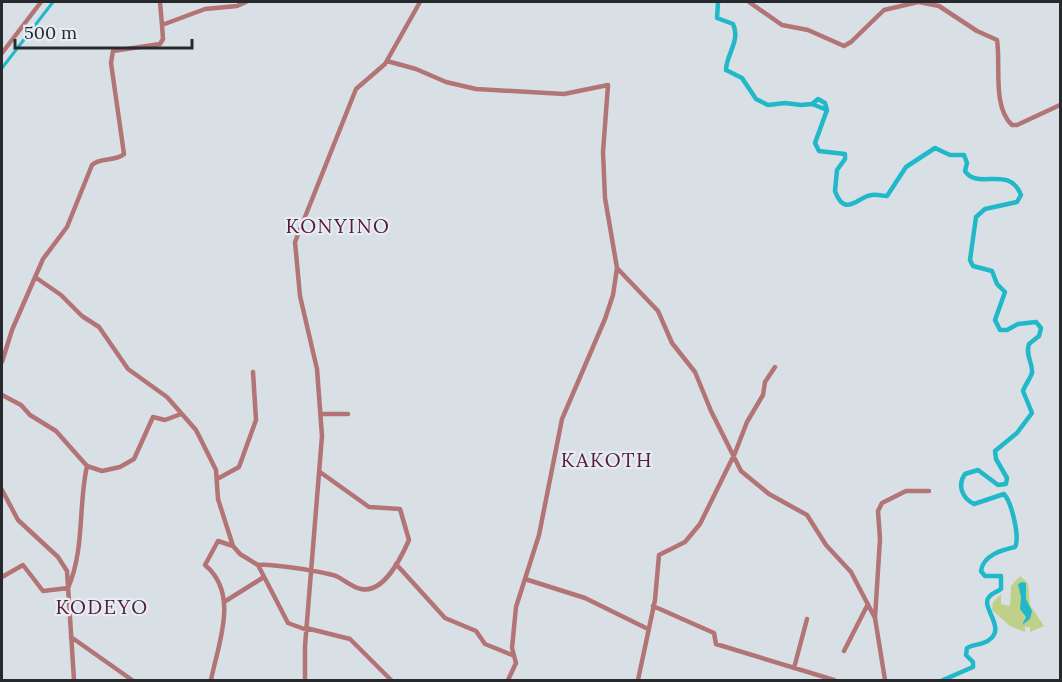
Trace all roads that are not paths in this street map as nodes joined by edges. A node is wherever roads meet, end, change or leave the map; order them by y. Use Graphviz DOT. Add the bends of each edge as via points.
graph roads {
  1 [pos="41,2"];
  2 [pos="160,2"];
  3 [pos="246,2"];
  4 [pos="420,2"];
  5 [pos="749,2"];
  6 [pos="918,2"];
  7 [pos="162,26"];
  8 [pos="2,53"];
  9 [pos="387,61"];
  10 [pos="1060,105"];
  11 [pos="617,268"];
  12 [pos="35,277"];
  13 [pos="2,362"];
  14 [pos="775,367"];
  15 [pos="253,372"];
  16 [pos="2,395"];
  17 [pos="181,414"];
  18 [pos="321,414"];
  19 [pos="348,414"];
  20 [pos="733,458"];
  21 [pos="87,466"];
  22 [pos="320,472"];
  23 [pos="219,478"];
  24 [pos="2,490"];
  25 [pos="929,490"];
  26 [pos="233,546"];
  27 [pos="396,564"];
  28 [pos="258,565"];
  29 [pos="310,572"];
  30 [pos="403,572"];
  31 [pos="389,576"];
  32 [pos="2,577"];
  33 [pos="264,577"];
  34 [pos="525,579"];
  35 [pos="68,588"];
  36 [pos="224,602"];
  37 [pos="868,604"];
  38 [pos="654,606"];
  39 [pos="875,618"];
  40 [pos="807,619"];
  41 [pos="306,629"];
  42 [pos="648,629"];
  43 [pos="71,637"];
  44 [pos="844,651"];
  45 [pos="512,655"];
  46 [pos="794,668"];
  47 [pos="74,681"];
  48 [pos="132,681"];
  49 [pos="211,681"];
  50 [pos="305,681"];
  51 [pos="391,681"];
  52 [pos="508,681"];
  53 [pos="638,681"];
  54 [pos="834,681"];
  55 [pos="885,681"];
  1 -- 8 [label="street"];
  2 -- 7 [label="street"];
  3 -- 7 [label="street" via="205,9"];
  4 -- 9 [label="street"];
  5 -- 6 [label="street" via="782,25 808,30 845,46 884,10"];
  6 -- 10 [label="street" via="939,6 997,40 997,79 1006,118 1012,125"];
  7 -- 12 [label="street" via="160,44 118,49 112,54 124,154 94,162 67,226"];
  9 -- 11 [label="street" via="477,89 564,94 608,85 604,198"];
  9 -- 18 [label="street" via="356,89 295,242 300,296 315,358"];
  11 -- 20 [label="street" via="658,311 672,343 695,372"];
  11 -- 34 [label="street" via="605,319 562,419 539,535"];
  12 -- 13 [label="street"];
  12 -- 17 [label="street" via="99,327 128,369 167,397"];
  14 -- 20 [label="street" via="765,381 763,395"];
  15 -- 23 [label="street" via="256,420 239,467"];
  16 -- 21 [label="street" via="56,431"];
  17 -- 21 [label="street" via="165,420 153,417 130,462 102,471"];
  17 -- 23 [label="street" via="196,430"];
  18 -- 19 [label="street"];
  18 -- 22 [label="street"];
  20 -- 37 [label="street" via="746,478 811,519 826,544 851,572"];
  20 -- 38 [label="street" via="692,537 660,552"];
  21 -- 35 [label="street" via="77,561"];
  22 -- 27 [label="street" via="369,507 400,509 409,540"];
  22 -- 29 [label="street"];
  23 -- 26 [label="street" via="218,499"];
  24 -- 35 [label="street" via="25,529 58,557 67,571"];
  25 -- 39 [label="street" via="906,491 882,503 878,511"];
  26 -- 28 [label="street"];
  26 -- 36 [label="street" via="218,541 205,565 217,577"];
  27 -- 30 [label="street"];
  27 -- 31 [label="street"];
  28 -- 29 [label="street"];
  28 -- 33 [label="street"];
  29 -- 31 [label="street" via="336,576 366,590 376,588"];
  29 -- 41 [label="street"];
  30 -- 31 [label="street"];
  30 -- 45 [label="street" via="445,618 476,631 485,644"];
  32 -- 35 [label="street" via="23,565 43,591"];
  33 -- 36 [label="street"];
  33 -- 41 [label="street" via="288,623"];
  34 -- 42 [label="street" via="585,598"];
  34 -- 45 [label="street" via="512,631"];
  35 -- 43 [label="street"];
  36 -- 49 [label="street" via="224,624"];
  37 -- 39 [label="street"];
  37 -- 44 [label="street"];
  38 -- 42 [label="street"];
  38 -- 46 [label="street" via="714,633 716,644"];
  39 -- 55 [label="street"];
  40 -- 46 [label="street"];
  41 -- 50 [label="street"];
  41 -- 51 [label="street" via="350,639"];
  42 -- 53 [label="street"];
  43 -- 47 [label="street"];
  43 -- 48 [label="street"];
  45 -- 52 [label="street" via="516,663"];
  46 -- 54 [label="street"];
}
